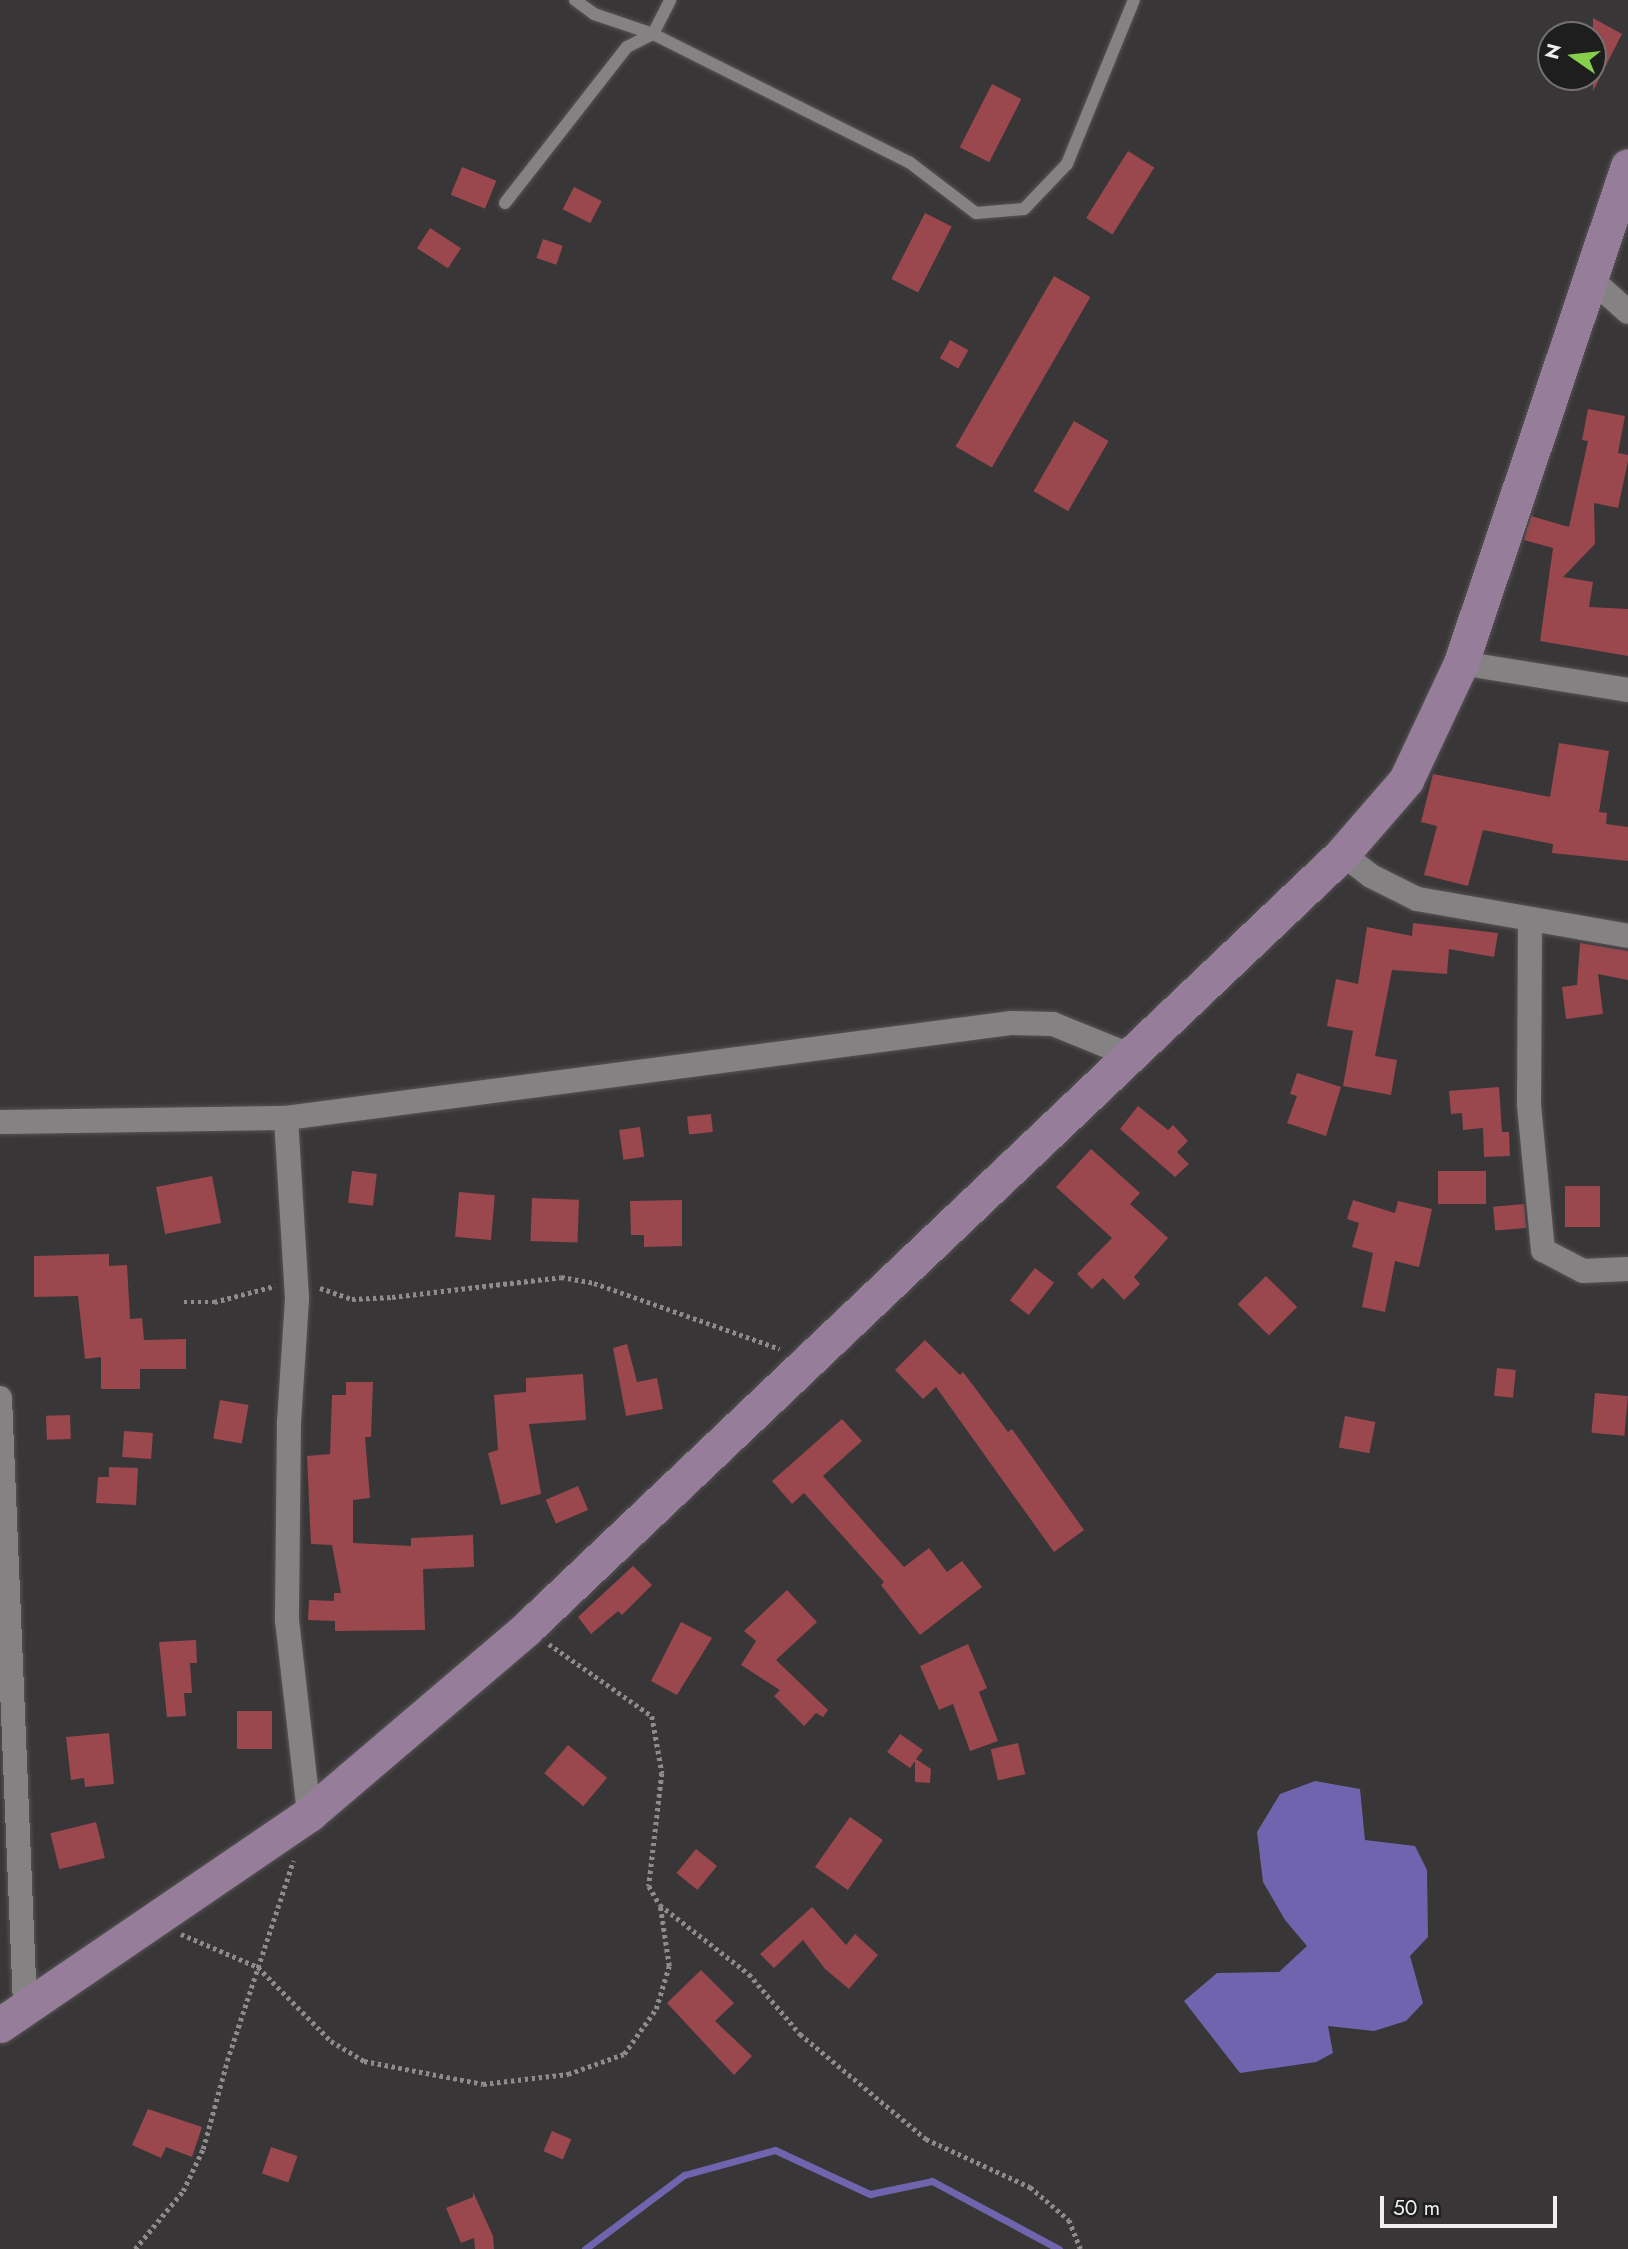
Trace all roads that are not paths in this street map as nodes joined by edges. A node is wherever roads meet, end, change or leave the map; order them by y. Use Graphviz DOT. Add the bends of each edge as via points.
graph roads {
  1 [pos="575,0"];
  2 [pos="670,0"];
  3 [pos="1133,0"];
  4 [pos="653,34"];
  5 [pos="1628,166"];
  6 [pos="505,203"];
  7 [pos="1591,280"];
  8 [pos="1628,312"];
  9 [pos="1461,663"];
  10 [pos="1628,690"];
  11 [pos="1342,854"];
  12 [pos="1530,920"];
  13 [pos="1628,936"];
  14 [pos="1129,1055"];
  15 [pos="286,1118"];
  16 [pos="0,1122"];
  17 [pos="1628,1269"];
  18 [pos="0,1398"];
  19 [pos="2,1576"];
  20 [pos="309,1814"];
  21 [pos="13,2015"];
  1 -- 4 [label="lane" via="594,14"];
  2 -- 4 [label="lane"];
  3 -- 4 [label="lane" via="1067,164 1024,209 976,213 909,162"];
  4 -- 6 [label="lane" via="627,47"];
  5 -- 7 [label="main road"];
  7 -- 8 [label="street"];
  7 -- 9 [label="main road"];
  9 -- 10 [label="street"];
  9 -- 11 [label="main road" via="1406,780"];
  11 -- 12 [label="street" via="1371,876 1418,899"];
  11 -- 14 [label="main road"];
  12 -- 13 [label="street"];
  12 -- 17 [label="street" via="1529,1105 1543,1250 1583,1271"];
  14 -- 15 [label="street" via="1054,1024 1012,1023"];
  14 -- 20 [label="main road" via="526,1629"];
  15 -- 16 [label="street"];
  15 -- 20 [label="street" via="296,1281 287,1620"];
  18 -- 19 [label="street"];
  19 -- 21 [label="street"];
  20 -- 21 [label="main road"];
}
